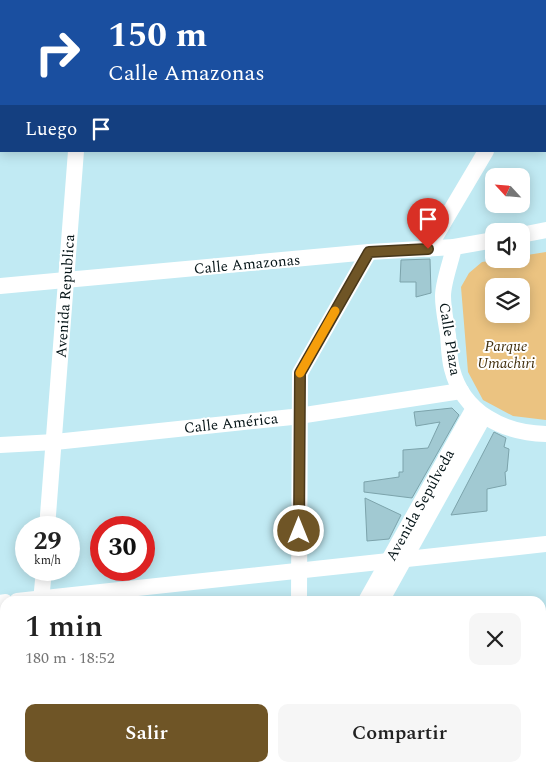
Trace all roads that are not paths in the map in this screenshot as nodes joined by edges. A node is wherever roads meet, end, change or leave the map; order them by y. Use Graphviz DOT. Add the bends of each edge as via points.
graph roads {
  1 [pos="76,152"];
  2 [pos="485,152"];
  3 [pos="546,230"];
  4 [pos="530,233"];
  5 [pos="485,242"];
  6 [pos="454,247"];
  7 [pos="428,249"];
  8 [pos="369,252"];
  9 [pos="66,280"];
  10 [pos="0,286"];
  11 [pos="461,391"];
  12 [pos="479,412"];
  13 [pos="300,416"];
  14 [pos="546,434"];
  15 [pos="55,442"];
  16 [pos="0,446"];
  17 [pos="48,516"];
  18 [pos="546,544"];
  19 [pos="397,560"];
  20 [pos="299,570"];
  21 [pos="43,581"];
  22 [pos="41,596"];
  23 [pos="75,596"];
  24 [pos="299,596"];
  25 [pos="370,596"];
  26 [pos="384,596"];
  1 -- 9 [label="street, Avenida Republica"];
  2 -- 7 [label="street"];
  3 -- 4 [label="street"];
  5 -- 6 [label="street, Calle Amazonas"];
  6 -- 7 [label="street, Calle Amazonas"];
  6 -- 11 [label="street, Calle Plaza" via="443,295 452,369"];
  7 -- 8 [label="street, Calle Amazonas"];
  8 -- 9 [label="street, Calle Amazonas"];
  8 -- 13 [label="street" via="300,373"];
  9 -- 10 [label="street, Calle Amazonas"];
  9 -- 15 [label="street, Avenida Republica"];
  11 -- 12 [label="street, Calle Plaza"];
  11 -- 13 [label="street, Calle América"];
  12 -- 14 [label="street, Calle Plaza" via="507,428"];
  12 -- 19 [label="street, Avenida Sepúlveda"];
  13 -- 15 [label="street, Calle América"];
  13 -- 20 [label="street"];
  15 -- 16 [label="street, Calle América"];
  15 -- 17 [label="street, Avenida Republica"];
  18 -- 19 [label="street"];
  19 -- 20 [label="street"];
  19 -- 25 [label="street, Avenida Sepúlveda"];
  19 -- 26 [label="street, Avenida Sepúlveda"];
  20 -- 23 [label="street"];
  20 -- 24 [label="street"];
  21 -- 22 [label="street"];
}
